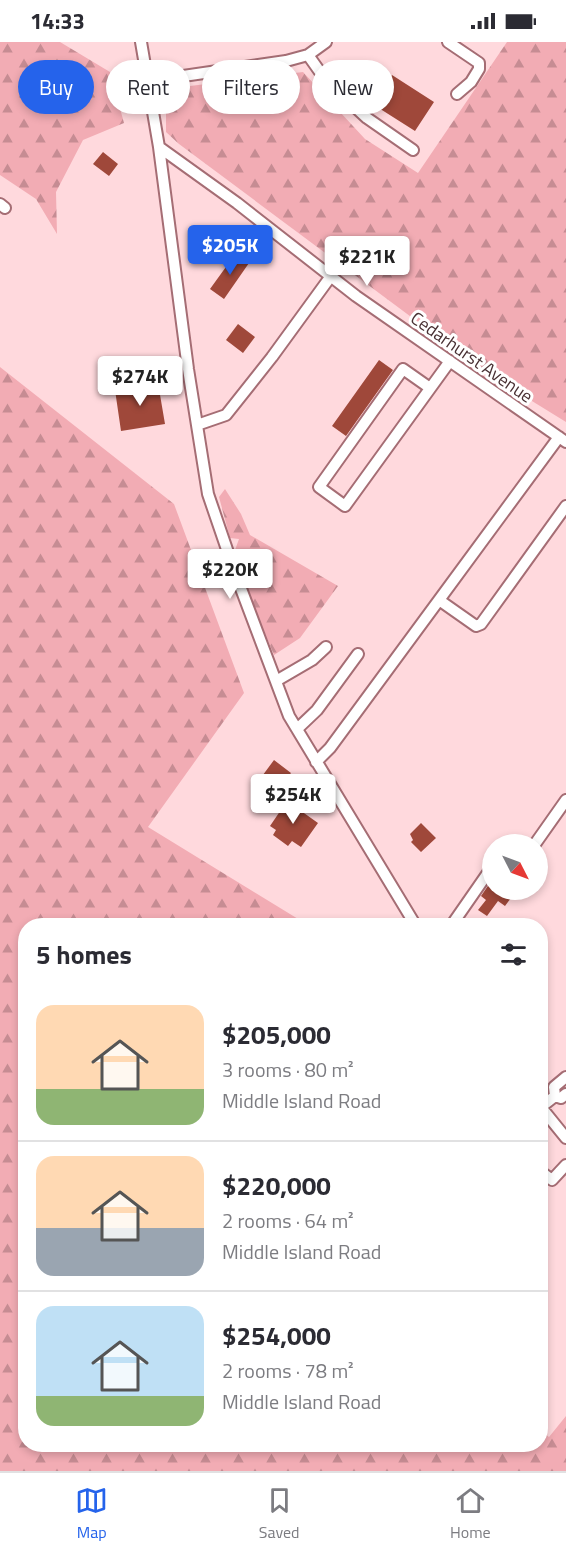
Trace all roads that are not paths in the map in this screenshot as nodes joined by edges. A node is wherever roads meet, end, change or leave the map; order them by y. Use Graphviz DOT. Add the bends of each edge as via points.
graph roads {
  1 [pos="141,42"];
  2 [pos="326,42"];
  3 [pos="448,42"];
  4 [pos="308,55"];
  5 [pos="145,60"];
  6 [pos="190,75"];
  7 [pos="457,94"];
  8 [pos="154,114"];
  9 [pos="159,147"];
  10 [pos="413,150"];
  11 [pos="331,276"];
  12 [pos="450,361"];
  13 [pos="430,388"];
  14 [pos="197,425"];
  15 [pos="562,439"];
  16 [pos="566,506"];
  17 [pos="439,600"];
  18 [pos="326,647"];
  19 [pos="358,654"];
  20 [pos="276,681"];
  21 [pos="297,729"];
  22 [pos="316,762"];
  23 [pos="566,800"];
  24 [pos="542,834"];
  25 [pos="482,881"];
  26 [pos="411,918"];
  27 [pos="457,918"];
  28 [pos="566,1077"];
  29 [pos="560,1095"];
  30 [pos="548,1117"];
  31 [pos="566,1138"];
  32 [pos="566,1165"];
  33 [pos="548,1177"];
  1 -- 5 [label="street"];
  2 -- 4 [label="street"];
  3 -- 7 [label="street" via="479,63 475,76"];
  4 -- 6 [label="street"];
  4 -- 10 [label="street" via="325,79 368,118"];
  8 -- 9 [label="street"];
  9 -- 11 [label="street, Cedarhurst Avenue"];
  9 -- 14 [label="street"];
  11 -- 12 [label="street, Cedarhurst Avenue"];
  11 -- 14 [label="street" via="226,415"];
  12 -- 13 [label="street"];
  12 -- 15 [label="street, Cedarhurst Avenue"];
  13 -- 13 [label="street" via="345,506 319,487 403,369"];
  14 -- 20 [label="street" via="208,494"];
  15 -- 17 [label="street"];
  16 -- 17 [label="street" via="481,624 476,626"];
  17 -- 22 [label="street" via="329,750"];
  18 -- 20 [label="street"];
  19 -- 21 [label="street"];
  20 -- 21 [label="street"];
  21 -- 22 [label="street"];
  22 -- 26 [label="street"];
  23 -- 24 [label="street"];
  25 -- 27 [label="street"];
  28 -- 29 [label="street" via="554,1087"];
  30 -- 31 [label="street"];
  32 -- 33 [label="street" via="552,1180"];
}
